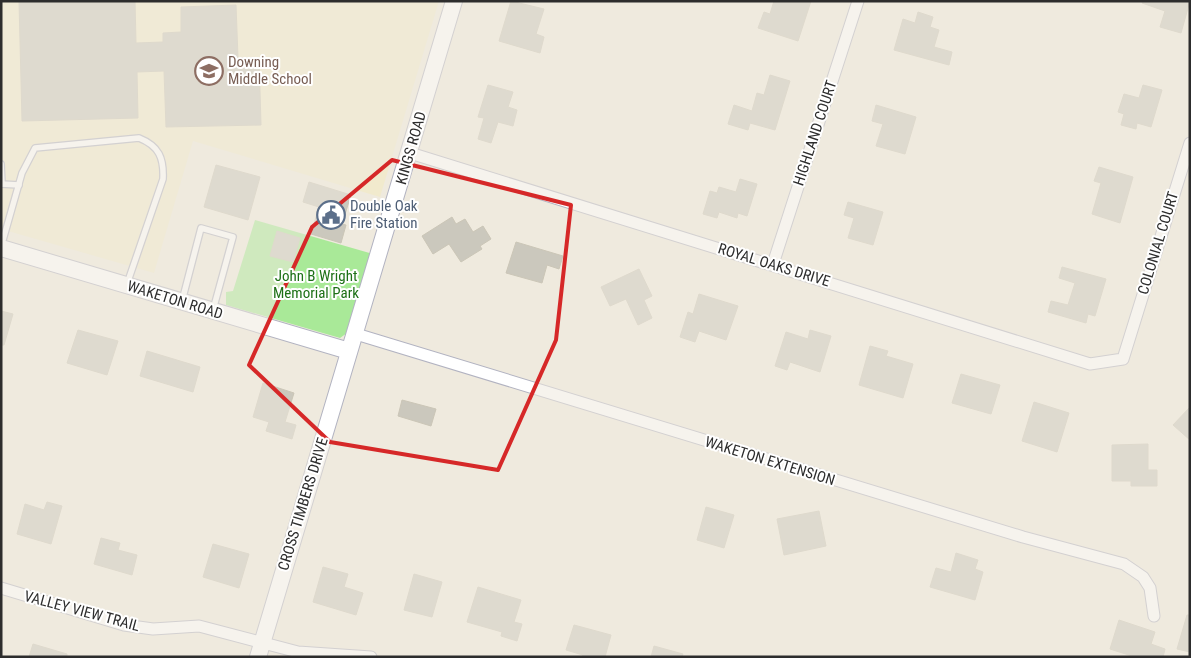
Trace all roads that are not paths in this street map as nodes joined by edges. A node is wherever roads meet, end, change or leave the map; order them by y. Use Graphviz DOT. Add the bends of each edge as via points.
graph roads {
  1 [pos="454,1"];
  2 [pos="858,1"];
  3 [pos="1190,143"];
  4 [pos="410,153"];
  5 [pos="1,164"];
  6 [pos="2,184"];
  7 [pos="19,185"];
  8 [pos="1,248"];
  9 [pos="773,264"];
  10 [pos="126,286"];
  11 [pos="181,302"];
  12 [pos="213,312"];
  13 [pos="356,334"];
  14 [pos="1127,343"];
  15 [pos="349,351"];
  16 [pos="1,588"];
  17 [pos="1154,616"];
  18 [pos="260,649"];
  19 [pos="371,657"];
  1 -- 4 [label="street, KINGS ROAD"];
  2 -- 9 [label="street, HIGHLAND COURT"];
  3 -- 14 [label="street, COLONIAL COURT"];
  4 -- 9 [label="street, ROYAL OAKS DRIVE"];
  4 -- 13 [label="street, KINGS ROAD"];
  5 -- 6 [label="lane"];
  6 -- 7 [label="lane"];
  7 -- 8 [label="lane"];
  7 -- 10 [label="lane" via="35,148 139,138 152,143 164,164 163,180"];
  8 -- 10 [label="street, WAKETON ROAD"];
  9 -- 14 [label="street, ROYAL OAKS DRIVE" via="1090,364 1123,359"];
  10 -- 11 [label="street, WAKETON ROAD"];
  11 -- 12 [label="street, WAKETON ROAD"];
  11 -- 12 [label="lane" via="201,228 233,237"];
  12 -- 15 [label="street, WAKETON ROAD"];
  13 -- 15 [label="street, KINGS ROAD"];
  13 -- 17 [label="street, WAKETON EXTENSION" via="1023,537 1124,564 1143,577 1150,588"];
  15 -- 18 [label="street, CROSS TIMBERS DRIVE"];
  16 -- 18 [label="street, VALLEY VIEW TRAIL" via="124,625 153,629 200,626"];
  18 -- 19 [label="street, VALLEY VIEW TRAIL"];
}
